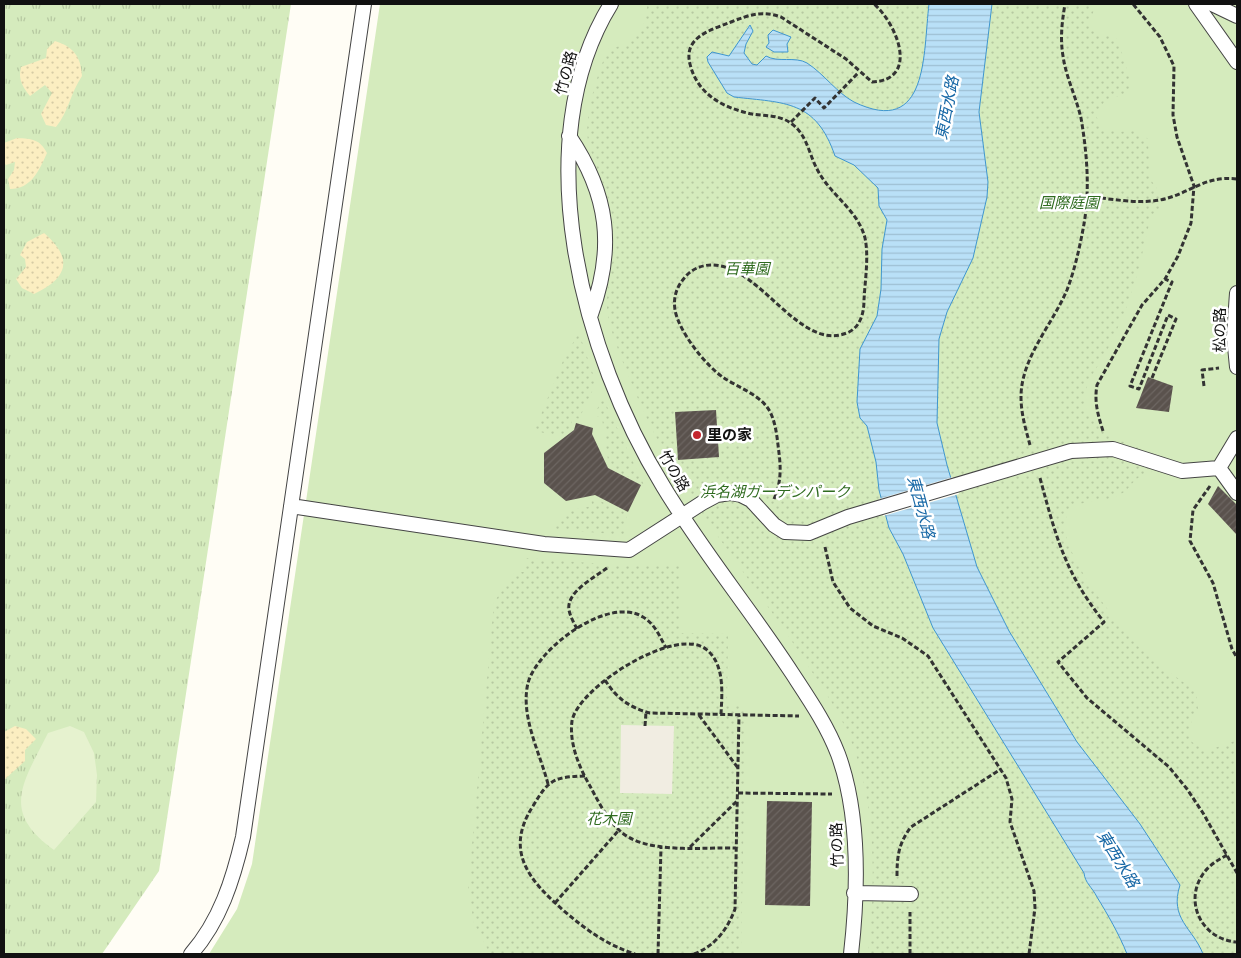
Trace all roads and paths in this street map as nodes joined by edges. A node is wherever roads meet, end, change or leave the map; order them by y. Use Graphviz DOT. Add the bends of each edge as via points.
graph roads {
  1 [pos="364,4"];
  2 [pos="612,4"];
  3 [pos="874,4"];
  4 [pos="1132,4"];
  5 [pos="1196,4"];
  6 [pos="1212,4"];
  7 [pos="1237,16"];
  8 [pos="1237,62"];
  9 [pos="859,72"];
  10 [pos="790,123"];
  11 [pos="569,136"];
  12 [pos="1237,179"];
  13 [pos="1194,186"];
  14 [pos="1086,196"];
  15 [pos="1165,279"];
  16 [pos="1237,293"];
  17 [pos="591,314"];
  18 [pos="1231,367"];
  19 [pos="1152,378"];
  20 [pos="1204,386"];
  21 [pos="1237,438"];
  22 [pos="1108,450"];
  23 [pos="1219,468"];
  24 [pos="1237,493"];
  25 [pos="291,506"];
  26 [pos="762,512"];
  27 [pos="682,515"];
  28 [pos="821,530"];
  29 [pos="628,550"];
  30 [pos="577,628"];
  31 [pos="666,648"];
  32 [pos="1237,658"];
  33 [pos="605,680"];
  34 [pos="646,712"];
  35 [pos="698,714"];
  36 [pos="721,714"];
  37 [pos="739,715"];
  38 [pos="819,716"];
  39 [pos="646,726"];
  40 [pos="738,769"];
  41 [pos="1001,769"];
  42 [pos="585,776"];
  43 [pos="548,784"];
  44 [pos="738,793"];
  45 [pos="850,795"];
  46 [pos="737,801"];
  47 [pos="619,830"];
  48 [pos="661,847"];
  49 [pos="689,847"];
  50 [pos="736,848"];
  51 [pos="1227,855"];
  52 [pos="854,893"];
  53 [pos="904,894"];
  54 [pos="555,903"];
  55 [pos="1237,942"];
  56 [pos="191,954"];
  57 [pos="635,954"];
  58 [pos="658,954"];
  59 [pos="694,954"];
  60 [pos="851,954"];
  61 [pos="910,954"];
  62 [pos="1029,954"];
  1 -- 25 [label="lane"];
  2 -- 11 [label="lane, 竹の路" via="588,52 577,89"];
  3 -- 9 [label="path" via="889,22 901,60 897,73 886,81 872,82"];
  4 -- 13 [label="path" via="1160,37 1174,66 1176,137"];
  5 -- 8 [label="lane"];
  6 -- 7 [label="lane"];
  9 -- 10 [label="path" via="824,108 815,98"];
  9 -- 10 [label="path" via="846,59 781,17 771,14 751,15 694,40 689,50 689,62 702,90 714,101"];
  10 -- 26 [label="path" via="800,131 826,184 862,227 866,242 862,319 854,330 841,336 827,335 801,323 754,283 720,265 704,265 689,272 678,285 674,301 676,317 706,364 757,398 772,417 780,468 779,487"];
  11 -- 17 [label="lane, 竹の路" via="568,202 574,245"];
  11 -- 17 [label="lane" via="586,161 598,191 605,224 606,257"];
  12 -- 13 [label="path" via="1221,177"];
  13 -- 14 [label="path" via="1160,200 1138,202"];
  13 -- 15 [label="path" via="1190,223"];
  15 -- 19 [label="path" via="1172,282 1130,386 1138,389 1168,316 1176,319"];
  15 -- 22 [label="path" via="1142,305 1097,385 1096,408"];
  16 -- 18 [label="lane, 松の路"];
  17 -- 27 [label="lane, 竹の路" via="624,409 662,486"];
  18 -- 20 [label="path" via="1202,370"];
  21 -- 23 [label="lane"];
  22 -- 23 [label="lane" via="1182,471"];
  22 -- 28 [label="lane" via="1071,451 848,517"];
  23 -- 24 [label="lane"];
  23 -- 32 [label="path" via="1193,510 1190,541 1214,583"];
  25 -- 29 [label="lane" via="544,544"];
  25 -- 56 [label="lane" via="237,866 220,911"];
  26 -- 27 [label="lane" via="751,500 730,493 717,495"];
  26 -- 28 [label="lane" via="785,532"];
  27 -- 29 [label="lane"];
  27 -- 38 [label="lane, 竹の路" via="773,643"];
  28 -- 41 [label="path" via="829,568 840,596 861,618 902,638 928,656"];
  29 -- 30 [label="path" via="573,595 569,612"];
  30 -- 31 [label="path" via="594,620 628,612 643,617 655,628"];
  30 -- 43 [label="path" via="546,654 528,683 528,718"];
  31 -- 33 [label="path"];
  31 -- 36 [label="path" via="689,642 699,644 714,657 721,680"];
  33 -- 34 [label="path" via="624,702"];
  33 -- 42 [label="path" via="578,705 572,720 572,736"];
  34 -- 35 [label="path"];
  34 -- 39 [label="path"];
  35 -- 36 [label="path"];
  35 -- 40 [label="path"];
  36 -- 37 [label="path"];
  37 -- 38 [label="path"];
  37 -- 40 [label="path"];
  38 -- 45 [label="lane, 竹の路" via="838,754"];
  40 -- 44 [label="path"];
  41 -- 53 [label="path" via="911,827 902,838 898,851"];
  41 -- 62 [label="path" via="1012,800 1010,822 1034,891"];
  42 -- 43 [label="path" via="558,777"];
  42 -- 47 [label="path"];
  43 -- 54 [label="path" via="526,818 521,850 532,881"];
  44 -- 45 [label="path"];
  44 -- 46 [label="path"];
  45 -- 52 [label="lane, 竹の路"];
  46 -- 49 [label="path"];
  46 -- 50 [label="path"];
  47 -- 48 [label="path" via="645,845"];
  47 -- 54 [label="path"];
  48 -- 49 [label="path"];
  48 -- 58 [label="path"];
  49 -- 50 [label="path"];
  50 -- 59 [label="path" via="733,916 717,939"];
  51 -- 55 [label="path" via="1203,873 1194,898 1196,911 1211,933 1222,940"];
  52 -- 53 [label="lane"];
  52 -- 60 [label="lane, 竹の路"];
  53 -- 61 [label="path"];
  54 -- 57 [label="path" via="598,938"];
}
